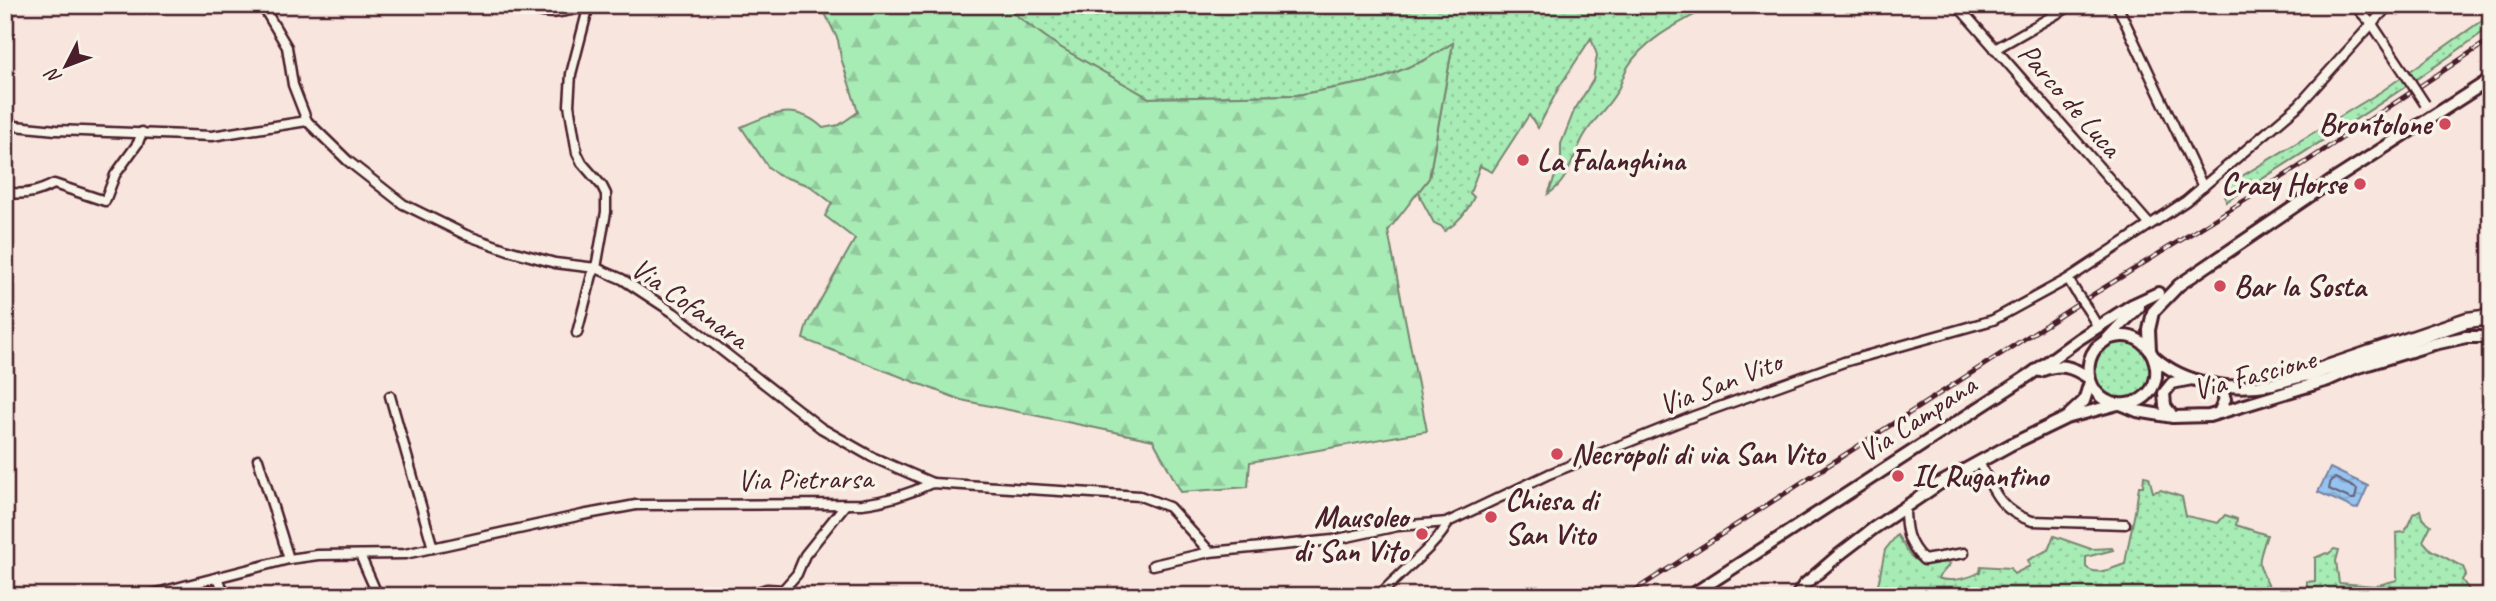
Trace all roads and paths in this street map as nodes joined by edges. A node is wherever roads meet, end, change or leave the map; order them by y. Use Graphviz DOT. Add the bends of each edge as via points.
graph roads {
  1 [pos="262,5"];
  2 [pos="530,5"];
  3 [pos="1957,5"];
  4 [pos="2072,5"];
  5 [pos="2116,5"];
  6 [pos="2354,5"];
  7 [pos="2389,5"];
  8 [pos="588,6"];
  9 [pos="2372,24"];
  10 [pos="1995,49"];
  11 [pos="2491,79"];
  12 [pos="2433,116"];
  13 [pos="5,118"];
  14 [pos="307,121"];
  15 [pos="142,132"];
  16 [pos="2203,187"];
  17 [pos="12,194"];
  18 [pos="2149,225"];
  19 [pos="596,268"];
  20 [pos="2190,278"];
  21 [pos="2068,279"];
  22 [pos="2158,293"];
  23 [pos="2491,317"];
  24 [pos="2098,327"];
  25 [pos="577,333"];
  26 [pos="2491,337"];
  27 [pos="2106,340"];
  28 [pos="2067,348"];
  29 [pos="2152,353"];
  30 [pos="2355,368"];
  31 [pos="2031,374"];
  32 [pos="2309,374"];
  33 [pos="2193,379"];
  34 [pos="2090,380"];
  35 [pos="2214,385"];
  36 [pos="390,396"];
  37 [pos="2121,405"];
  38 [pos="2219,413"];
  39 [pos="2173,417"];
  40 [pos="2066,418"];
  41 [pos="258,459"];
  42 [pos="1979,462"];
  43 [pos="932,483"];
  44 [pos="845,505"];
  45 [pos="1905,507"];
  46 [pos="1448,522"];
  47 [pos="2125,524"];
  48 [pos="433,548"];
  49 [pos="1210,552"];
  50 [pos="1964,553"];
  51 [pos="360,555"];
  52 [pos="289,559"];
  53 [pos="1153,565"];
  54 [pos="218,578"];
  55 [pos="145,596"];
  56 [pos="225,596"];
  57 [pos="378,596"];
  58 [pos="746,596"];
  59 [pos="1380,596"];
  60 [pos="1690,596"];
  61 [pos="1797,596"];
  1 -- 14 [label="street, Via Cofanara" via="287,47 293,85"];
  2 -- 8 [label="street" via="552,13"];
  3 -- 10 [label="street, Parco de Luca"];
  4 -- 10 [label="street"];
  5 -- 16 [label="street"];
  6 -- 9 [label="street"];
  7 -- 9 [label="street"];
  8 -- 19 [label="street" via="571,74 569,105 577,153 606,194"];
  9 -- 12 [label="street, bridge"];
  9 -- 16 [label="street" via="2299,105"];
  10 -- 18 [label="street, Parco de Luca"];
  11 -- 12 [label="main road"];
  12 -- 20 [label="main road"];
  13 -- 15 [label="street" via="15,126"];
  14 -- 15 [label="street" via="212,136"];
  14 -- 19 [label="street, Via Cofanara" via="403,204 508,250"];
  15 -- 17 [label="street" via="118,168 105,201 54,184 37,192"];
  16 -- 18 [label="street, Via San Vito"];
  18 -- 21 [label="street, Via San Vito"];
  19 -- 25 [label="street"];
  19 -- 43 [label="street, Via Cofanara" via="654,298 821,428"];
  20 -- 22 [label="main road"];
  20 -- 29 [label="main road" via="2153,312 2148,330"];
  21 -- 24 [label="street, bridge"];
  21 -- 46 [label="street, Via San Vito" via="1993,320 1844,362 1707,411 1549,474"];
  22 -- 24 [label="main road, Via Campana"];
  22 -- 27 [label="main road"];
  23 -- 32 [label="highway" via="2467,320"];
  24 -- 28 [label="main road, Via Campana"];
  26 -- 30 [label="main road, Via Fascione" via="2450,339"];
  27 -- 28 [label="main road"];
  27 -- 29 [label="main road" via="2130,337"];
  27 -- 34 [label="main road" via="2089,362"];
  28 -- 31 [label="main road, Via Campana"];
  29 -- 33 [label="main road, Via Fascione" via="2169,369"];
  29 -- 37 [label="main road" via="2157,373 2151,389 2139,400"];
  30 -- 32 [label="main road, Via Fascione"];
  30 -- 38 [label="main road, Via Fascione"];
  31 -- 34 [label="main road, Via Campana" via="2060,365"];
  31 -- 60 [label="main road, Via Campana"];
  32 -- 35 [label="main road, Via Fascione" via="2260,385"];
  33 -- 35 [label="main road, Via Fascione"];
  33 -- 39 [label="main road" via="2167,387 2164,400"];
  34 -- 37 [label="main road" via="2104,399"];
  34 -- 40 [label="main road" via="2084,401"];
  35 -- 38 [label="main road" via="2225,399"];
  36 -- 48 [label="street"];
  37 -- 39 [label="main road, Via Fascione"];
  37 -- 40 [label="main road"];
  38 -- 39 [label="main road, Via Fascione"];
  40 -- 42 [label="main road"];
  41 -- 52 [label="street"];
  42 -- 45 [label="main road"];
  42 -- 47 [label="street" via="1998,497 2022,518"];
  43 -- 44 [label="street, Via Pietrarsa" via="883,502"];
  43 -- 49 [label="street, Via Pietrarsa" via="1140,496 1169,507"];
  44 -- 48 [label="street, Via Pietrarsa" via="636,505"];
  44 -- 58 [label="street" via="783,590 767,589"];
  45 -- 50 [label="street" via="1905,530 1924,560"];
  45 -- 61 [label="main road" via="1840,554"];
  46 -- 49 [label="street"];
  46 -- 59 [label="street, Via San Vito" via="1445,531"];
  48 -- 51 [label="street, Via Pietrarsa"];
  49 -- 53 [label="street"];
  51 -- 52 [label="street, Via Pietrarsa"];
  51 -- 57 [label="street"];
  52 -- 54 [label="street, Via Pietrarsa"];
  54 -- 55 [label="street, Via Pietrarsa"];
  54 -- 56 [label="street"];
}
